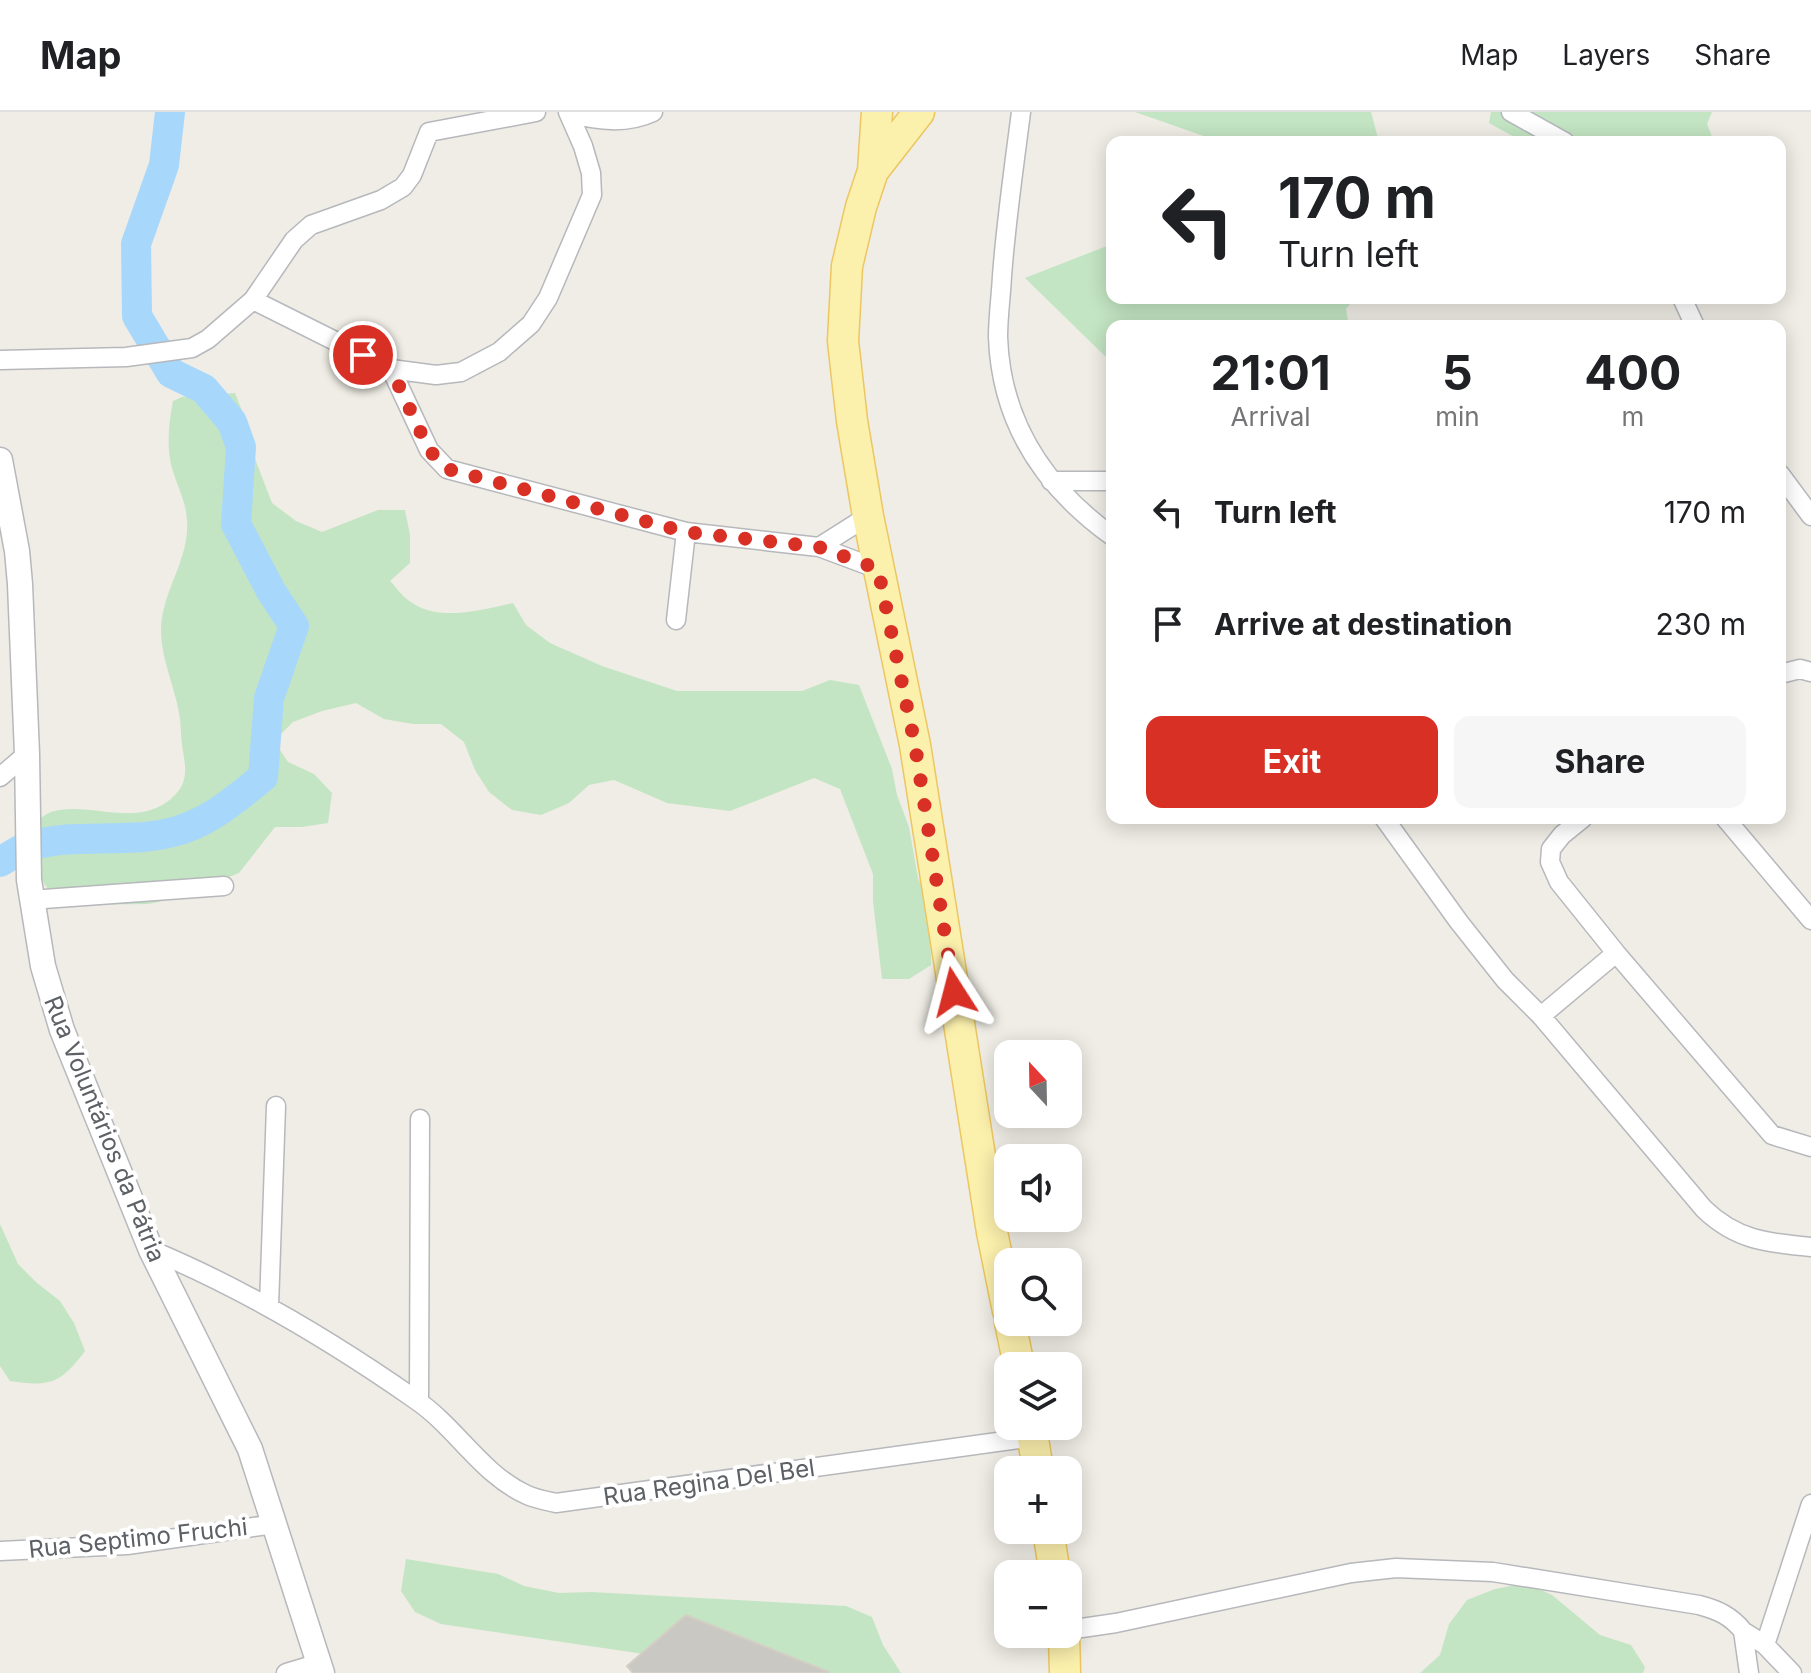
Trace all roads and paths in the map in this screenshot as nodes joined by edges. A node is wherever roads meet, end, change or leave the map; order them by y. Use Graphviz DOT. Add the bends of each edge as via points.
graph roads {
  1 [pos="536,112"];
  2 [pos="653,112"];
  3 [pos="877,112"];
  4 [pos="919,112"];
  5 [pos="1021,112"];
  6 [pos="1511,112"];
  7 [pos="569,113"];
  8 [pos="1554,136"];
  9 [pos="873,171"];
  10 [pos="253,300"];
  11 [pos="0,360"];
  12 [pos="391,369"];
  13 [pos="0,460"];
  14 [pos="1051,481"];
  15 [pos="1106,481"];
  16 [pos="1786,482"];
  17 [pos="868,516"];
  18 [pos="1811,516"];
  19 [pos="686,532"];
  20 [pos="1106,532"];
  21 [pos="819,547"];
  22 [pos="878,569"];
  23 [pos="676,620"];
  24 [pos="1786,671"];
  25 [pos="1811,672"];
  26 [pos="27,754"];
  27 [pos="0,777"];
  28 [pos="1388,824"];
  29 [pos="1576,824"];
  30 [pos="1730,824"];
  31 [pos="224,886"];
  32 [pos="30,890"];
  33 [pos="1811,920"];
  34 [pos="1616,953"];
  35 [pos="1541,1016"];
  36 [pos="276,1106"];
  37 [pos="420,1119"];
  38 [pos="1811,1147"];
  39 [pos="1811,1247"];
  40 [pos="995,1248"];
  41 [pos="151,1250"];
  42 [pos="269,1306"];
  43 [pos="419,1402"];
  44 [pos="994,1437"];
  45 [pos="1811,1504"];
  46 [pos="275,1524"];
  47 [pos="0,1551"];
  48 [pos="1082,1629"];
  49 [pos="1743,1631"];
  50 [pos="1765,1645"];
  51 [pos="1066,1648"];
  52 [pos="320,1668"];
  53 [pos="286,1673"];
  54 [pos="1065,1673"];
  55 [pos="1749,1673"];
  56 [pos="1792,1673"];
  1 -- 10 [label="street" via="429,132 403,187 311,225 294,240"];
  2 -- 7 [label="street" via="615,121"];
  3 -- 9 [label="main road"];
  4 -- 9 [label="main road"];
  5 -- 14 [label="street" via="998,335 1013,417"];
  6 -- 8 [label="street"];
  7 -- 12 [label="street" via="591,173 592,195 548,298 531,324 499,352 461,372 436,375"];
  9 -- 17 [label="main road" via="847,266 843,341"];
  10 -- 11 [label="street" via="192,348 126,357"];
  10 -- 12 [label="street"];
  12 -- 19 [label="street" via="429,450 447,469"];
  13 -- 26 [label="street, Rua Voluntários da Pátria" via="17,551"];
  14 -- 15 [label="street"];
  14 -- 20 [label="street"];
  16 -- 18 [label="street"];
  17 -- 21 [label="street"];
  17 -- 22 [label="main road"];
  19 -- 21 [label="street"];
  19 -- 23 [label="street"];
  21 -- 22 [label="street"];
  22 -- 40 [label="main road" via="915,745"];
  24 -- 25 [label="street"];
  26 -- 27 [label="street"];
  26 -- 32 [label="street, Rua Voluntários da Pátria"];
  28 -- 35 [label="street" via="1505,980"];
  29 -- 34 [label="street" via="1551,849 1550,862 1559,882"];
  30 -- 33 [label="street"];
  31 -- 32 [label="street"];
  32 -- 41 [label="street, Rua Voluntários da Pátria" via="43,966 62,1030"];
  34 -- 35 [label="street"];
  34 -- 38 [label="street" via="1772,1135"];
  35 -- 39 [label="street" via="1720,1225 1741,1236"];
  36 -- 42 [label="street"];
  37 -- 43 [label="street"];
  41 -- 42 [label="street, Rua Regina Del Bel"];
  41 -- 46 [label="street, Rua Voluntários da Pátria" via="250,1449"];
  42 -- 43 [label="street, Rua Regina Del Bel"];
  43 -- 44 [label="street, Rua Regina Del Bel" via="499,1477 526,1495 556,1503"];
  45 -- 50 [label="street"];
  46 -- 47 [label="street, Rua Septimo Fruchi" via="127,1545"];
  46 -- 52 [label="street, Rua Voluntários da Pátria"];
  48 -- 49 [label="street" via="1396,1568 1493,1572 1699,1605 1720,1611"];
  49 -- 50 [label="street"];
  49 -- 55 [label="street"];
  50 -- 56 [label="street"];
  51 -- 54 [label="main road"];
  52 -- 53 [label="street"];
}
